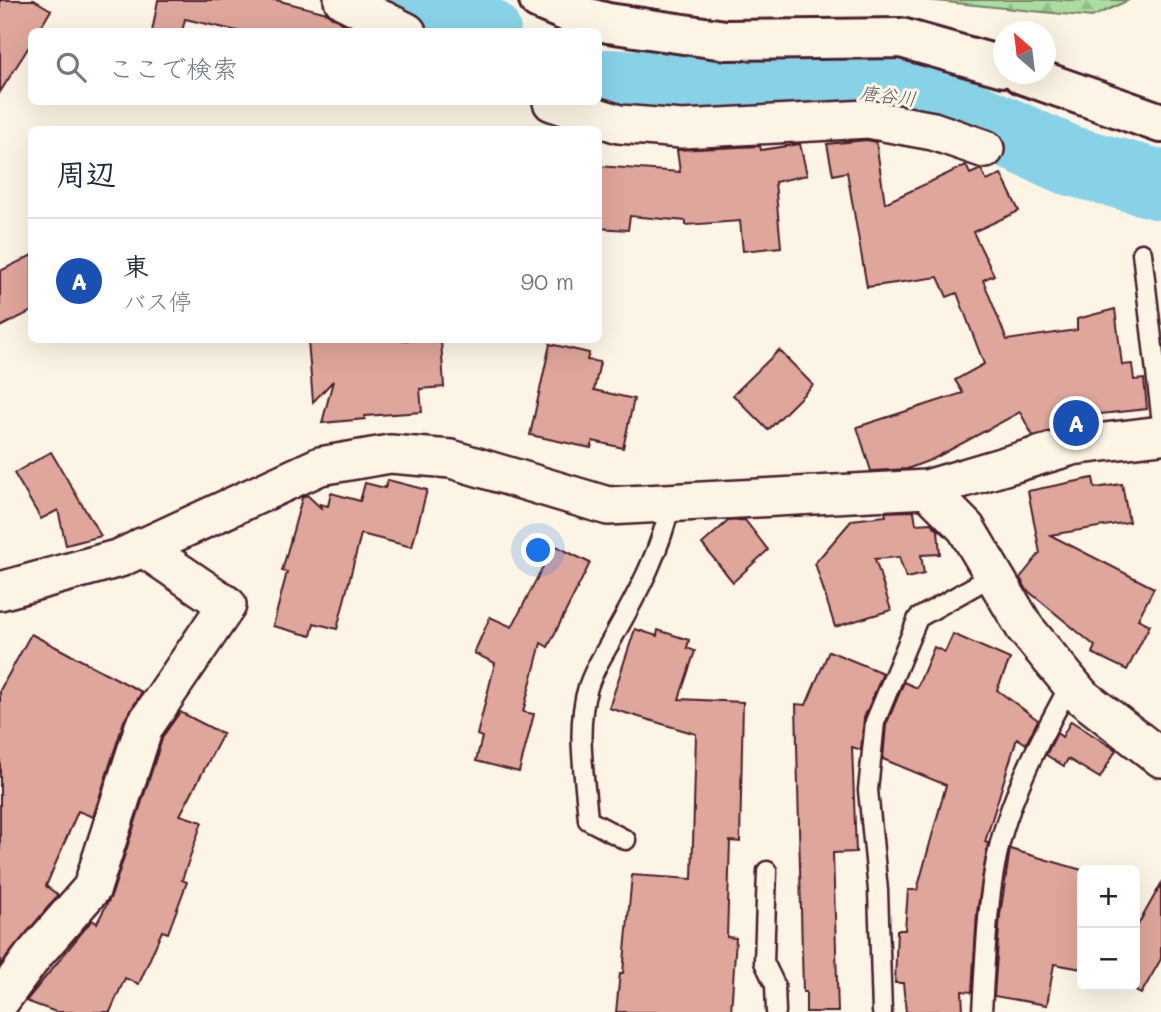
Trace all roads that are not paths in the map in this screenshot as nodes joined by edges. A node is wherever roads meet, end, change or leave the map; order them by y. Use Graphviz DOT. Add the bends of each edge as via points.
graph roads {
  1 [pos="343,0"];
  2 [pos="539,0"];
  3 [pos="399,28"];
  4 [pos="993,64"];
  5 [pos="1050,84"];
  6 [pos="561,105"];
  7 [pos="1161,123"];
  8 [pos="985,149"];
  9 [pos="1142,253"];
  10 [pos="1161,415"];
  11 [pos="1161,435"];
  12 [pos="927,489"];
  13 [pos="671,502"];
  14 [pos="142,547"];
  15 [pos="992,576"];
  16 [pos="0,591"];
  17 [pos="1071,683"];
  18 [pos="1161,758"];
  19 [pos="626,840"];
  20 [pos="767,871"];
  21 [pos="0,1001"];
  22 [pos="982,1011"];
  23 [pos="776,1012"];
  24 [pos="882,1012"];
  1 -- 3 [label="street"];
  2 -- 4 [label="street" via="608,23 725,40 901,38"];
  5 -- 7 [label="street"];
  6 -- 8 [label="street" via="619,124 682,129 867,119 933,131"];
  9 -- 10 [label="lane"];
  11 -- 12 [label="street" via="1072,446"];
  12 -- 13 [label="street"];
  12 -- 15 [label="street" via="966,528"];
  13 -- 14 [label="street" via="608,506 451,459 390,454 320,466"];
  13 -- 19 [label="lane" via="662,542 616,634 596,663 581,731 588,820"];
  14 -- 16 [label="street" via="120,558"];
  14 -- 21 [label="street" via="227,605 144,727 92,888"];
  15 -- 17 [label="street" via="1025,628"];
  15 -- 24 [label="lane" via="918,618 875,722 868,790 878,890"];
  17 -- 18 [label="street" via="1080,696"];
  17 -- 22 [label="lane" via="1040,740 1006,820 990,903"];
  20 -- 23 [label="lane" via="764,962 775,985"];
}
